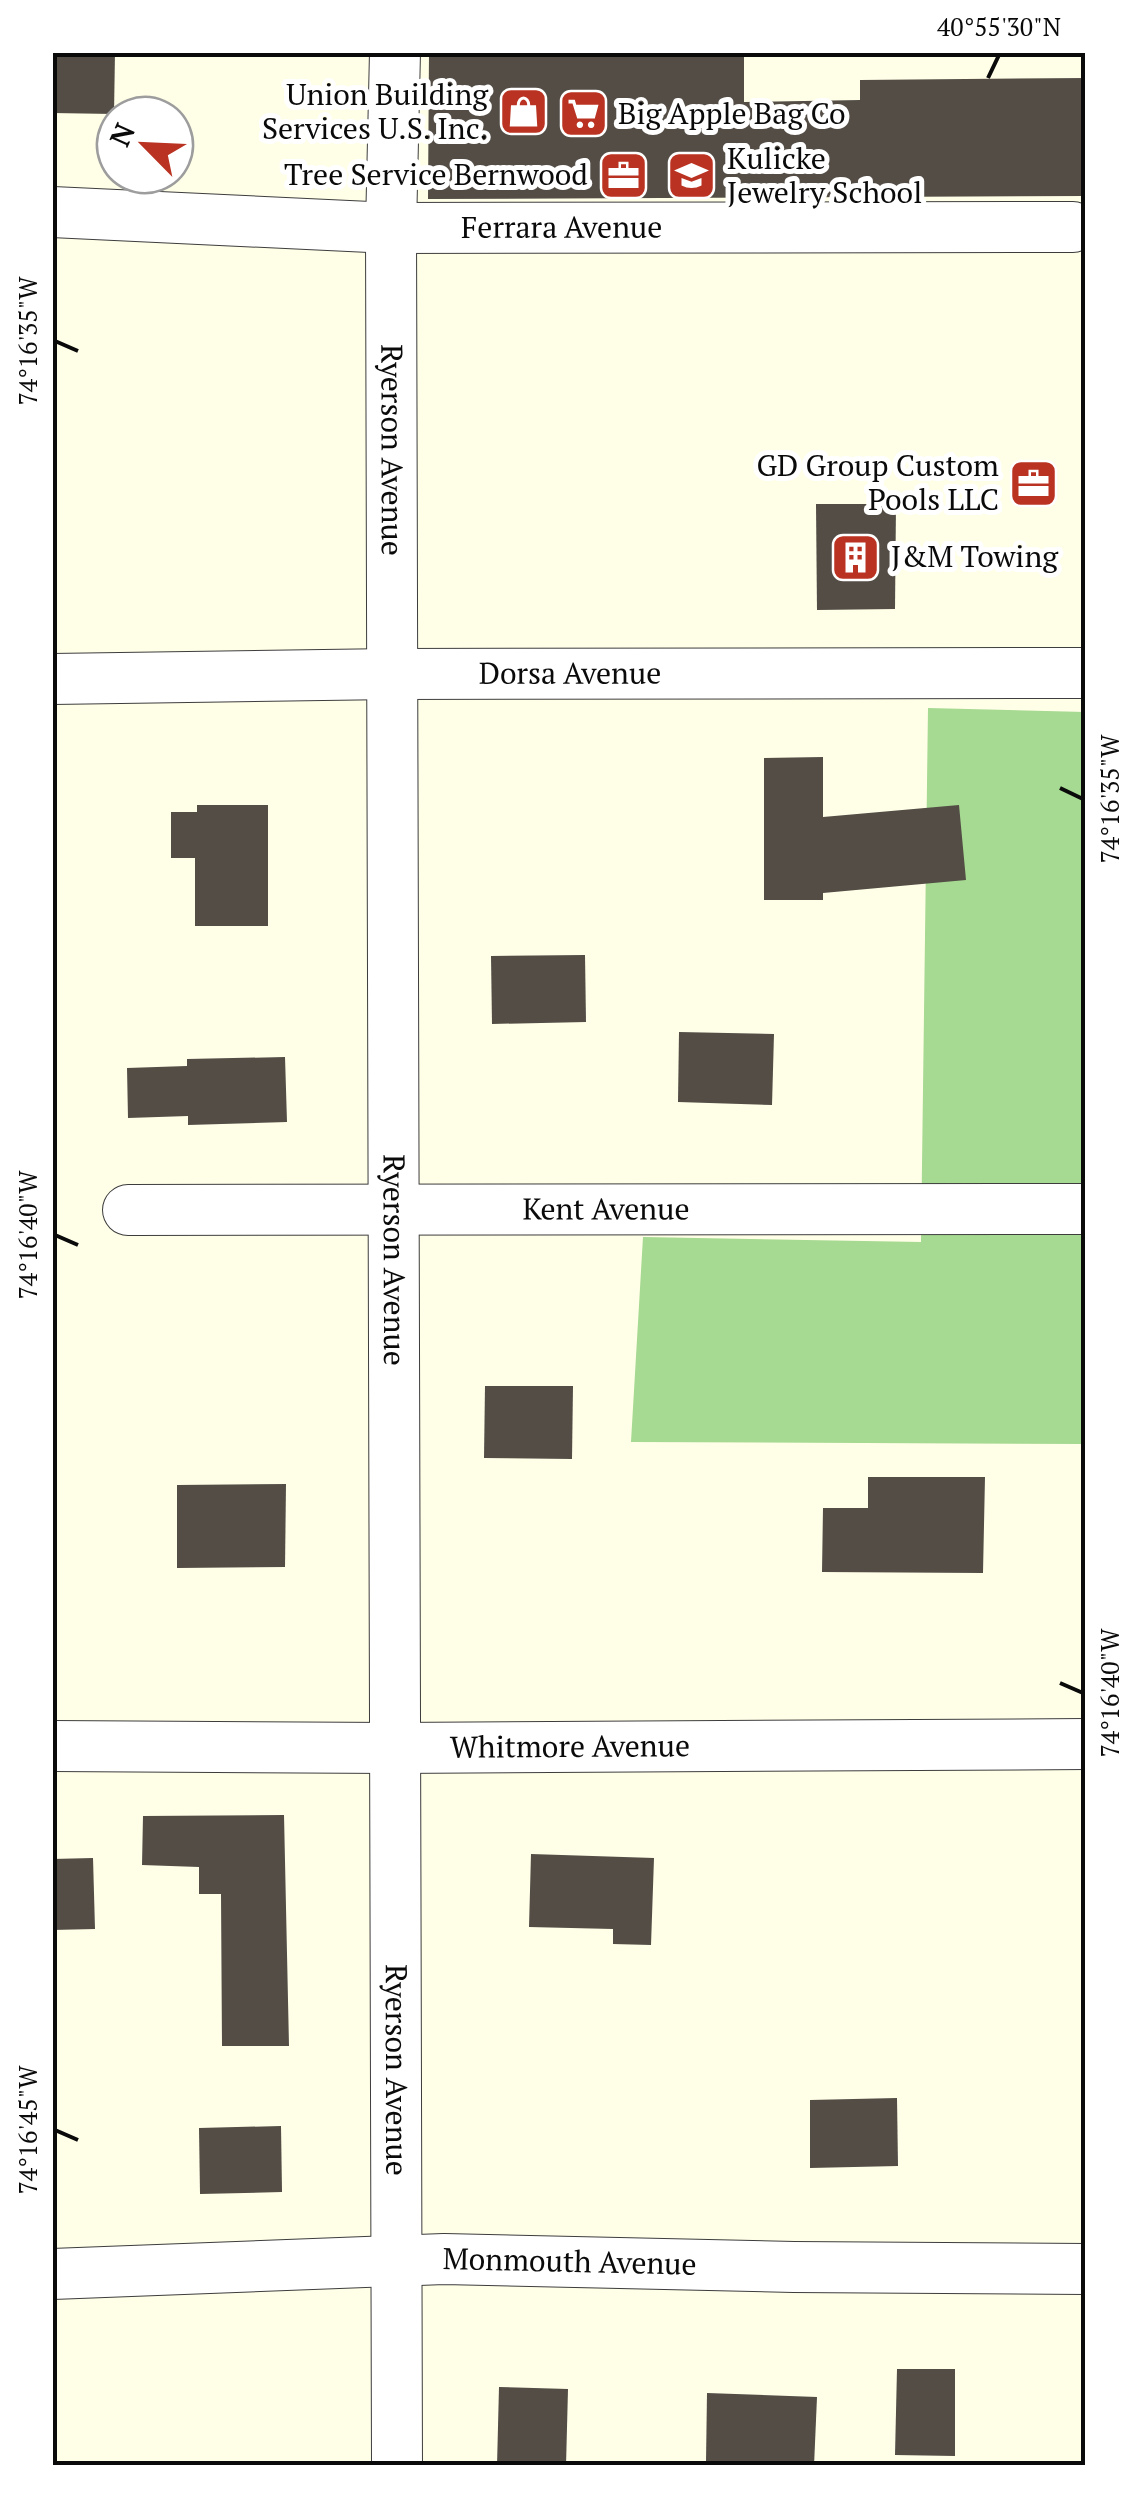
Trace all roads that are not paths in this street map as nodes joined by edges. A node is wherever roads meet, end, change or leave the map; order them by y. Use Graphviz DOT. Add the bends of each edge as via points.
graph roads {
  1 [pos="394,52"];
  2 [pos="52,212"];
  3 [pos="1072,226"];
  4 [pos="391,228"];
  5 [pos="1086,673"];
  6 [pos="392,674"];
  7 [pos="52,679"];
  8 [pos="1086,1209"];
  9 [pos="128,1210"];
  10 [pos="393,1210"];
  11 [pos="1086,1744"];
  12 [pos="52,1746"];
  13 [pos="394,1748"];
  14 [pos="396,2260"];
  15 [pos="1086,2269"];
  16 [pos="52,2274"];
  17 [pos="397,2466"];
  1 -- 4 [label="street, Ryerson Avenue"];
  2 -- 4 [label="street, Ferrara Avenue"];
  3 -- 4 [label="street, Ferrara Avenue"];
  4 -- 6 [label="street, Ryerson Avenue"];
  5 -- 6 [label="street, Dorsa Avenue"];
  6 -- 7 [label="street, Dorsa Avenue"];
  6 -- 10 [label="street, Ryerson Avenue"];
  8 -- 10 [label="street, Kent Avenue"];
  9 -- 10 [label="street, Kent Avenue"];
  10 -- 13 [label="street, Ryerson Avenue"];
  11 -- 13 [label="street, Whitmore Avenue"];
  12 -- 13 [label="street, Whitmore Avenue"];
  13 -- 14 [label="street, Ryerson Avenue"];
  14 -- 15 [label="street, Monmouth Avenue"];
  14 -- 16 [label="street, Monmouth Avenue"];
  14 -- 17 [label="street, Ryerson Avenue"];
}
